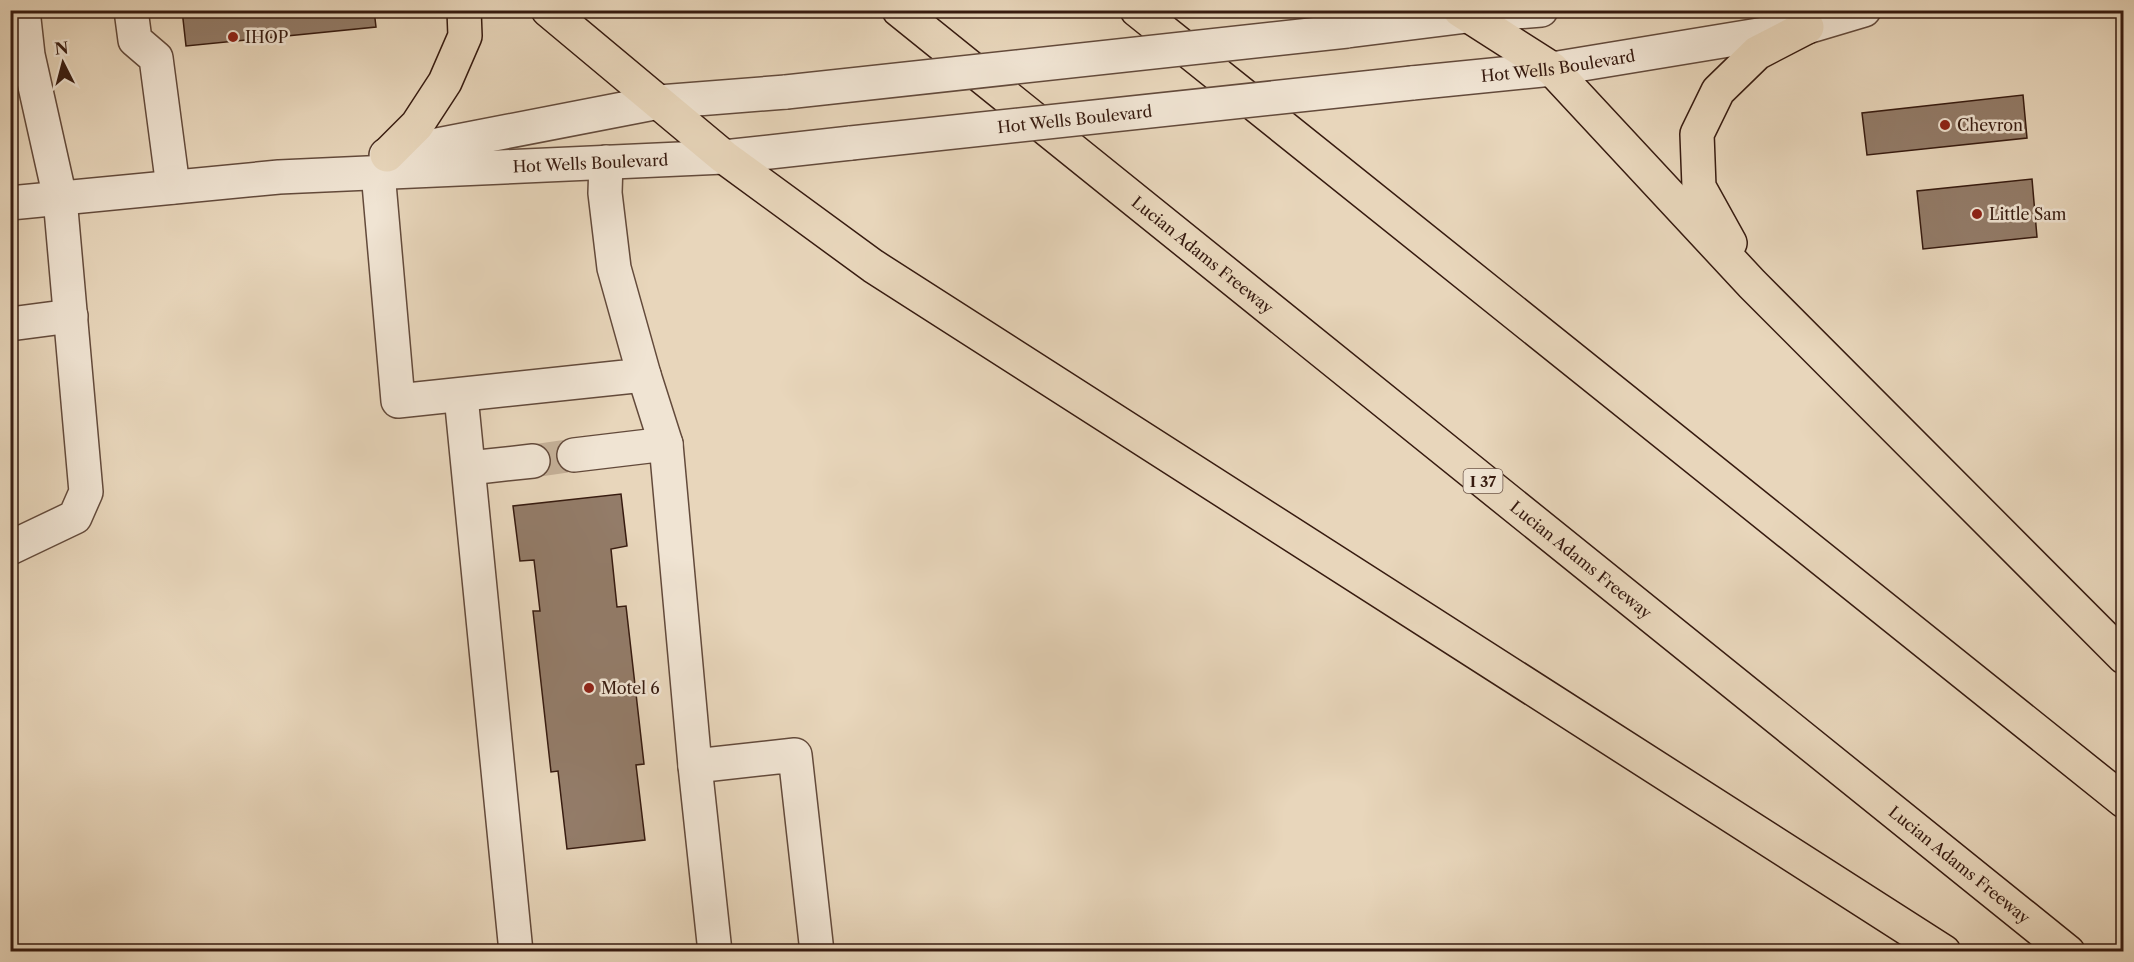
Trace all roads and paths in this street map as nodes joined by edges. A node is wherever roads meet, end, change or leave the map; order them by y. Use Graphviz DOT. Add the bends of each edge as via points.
graph roads {
  1 [pos="23,10"];
  2 [pos="131,10"];
  3 [pos="464,10"];
  4 [pos="548,10"];
  5 [pos="899,10"];
  6 [pos="1137,10"];
  7 [pos="1541,10"];
  8 [pos="1864,10"];
  9 [pos="1464,13"];
  10 [pos="1808,27"];
  11 [pos="19,56"];
  12 [pos="1552,69"];
  13 [pos="659,102"];
  14 [pos="724,157"];
  15 [pos="606,162"];
  16 [pos="383,164"];
  17 [pos="173,187"];
  18 [pos="60,198"];
  19 [pos="10,203"];
  20 [pos="1752,284"];
  21 [pos="71,316"];
  22 [pos="10,324"];
  23 [pos="644,375"];
  24 [pos="461,396"];
  25 [pos="666,444"];
  26 [pos="574,455"];
  27 [pos="533,462"];
  28 [pos="468,468"];
  29 [pos="10,548"];
  30 [pos="2124,657"];
  31 [pos="695,766"];
  32 [pos="2124,801"];
  33 [pos="516,951"];
  34 [pos="715,951"];
  35 [pos="817,951"];
  36 [pos="1944,951"];
  37 [pos="2068,951"];
  1 -- 11 [label="street"];
  2 -- 17 [label="street" via="135,40 156,58"];
  3 -- 16 [label="highway" via="465,36 445,82 417,125"];
  4 -- 13 [label="highway"];
  5 -- 37 [label="highway, Lucian Adams Freeway / I 37"];
  6 -- 32 [label="highway"];
  7 -- 9 [label="street, Hot Wells Boulevard"];
  8 -- 10 [label="street, Hot Wells Boulevard"];
  9 -- 12 [label="highway"];
  9 -- 13 [label="street, Hot Wells Boulevard, bridge" via="1347,31 786,92"];
  10 -- 12 [label="street, Hot Wells Boulevard"];
  10 -- 20 [label="highway" via="1757,53 1718,91 1697,134 1699,187"];
  11 -- 18 [label="street"];
  12 -- 14 [label="street, Hot Wells Boulevard, bridge"];
  12 -- 20 [label="highway"];
  13 -- 14 [label="highway"];
  13 -- 16 [label="street, Hot Wells Boulevard"];
  14 -- 15 [label="street, Hot Wells Boulevard"];
  14 -- 36 [label="highway" via="883,272"];
  15 -- 16 [label="street, Hot Wells Boulevard"];
  15 -- 23 [label="street" via="614,268"];
  16 -- 17 [label="street, Hot Wells Boulevard"];
  16 -- 24 [label="street" via="399,401"];
  17 -- 18 [label="street, Hot Wells Boulevard"];
  18 -- 19 [label="street, Hot Wells Boulevard"];
  18 -- 21 [label="street"];
  20 -- 30 [label="highway"];
  21 -- 22 [label="street"];
  21 -- 29 [label="street" via="86,492 75,517"];
  23 -- 24 [label="street"];
  23 -- 25 [label="street"];
  24 -- 28 [label="street"];
  25 -- 26 [label="street"];
  25 -- 31 [label="street"];
  27 -- 28 [label="street"];
  28 -- 33 [label="street"];
  31 -- 34 [label="street"];
  31 -- 35 [label="street" via="795,755"];
}
